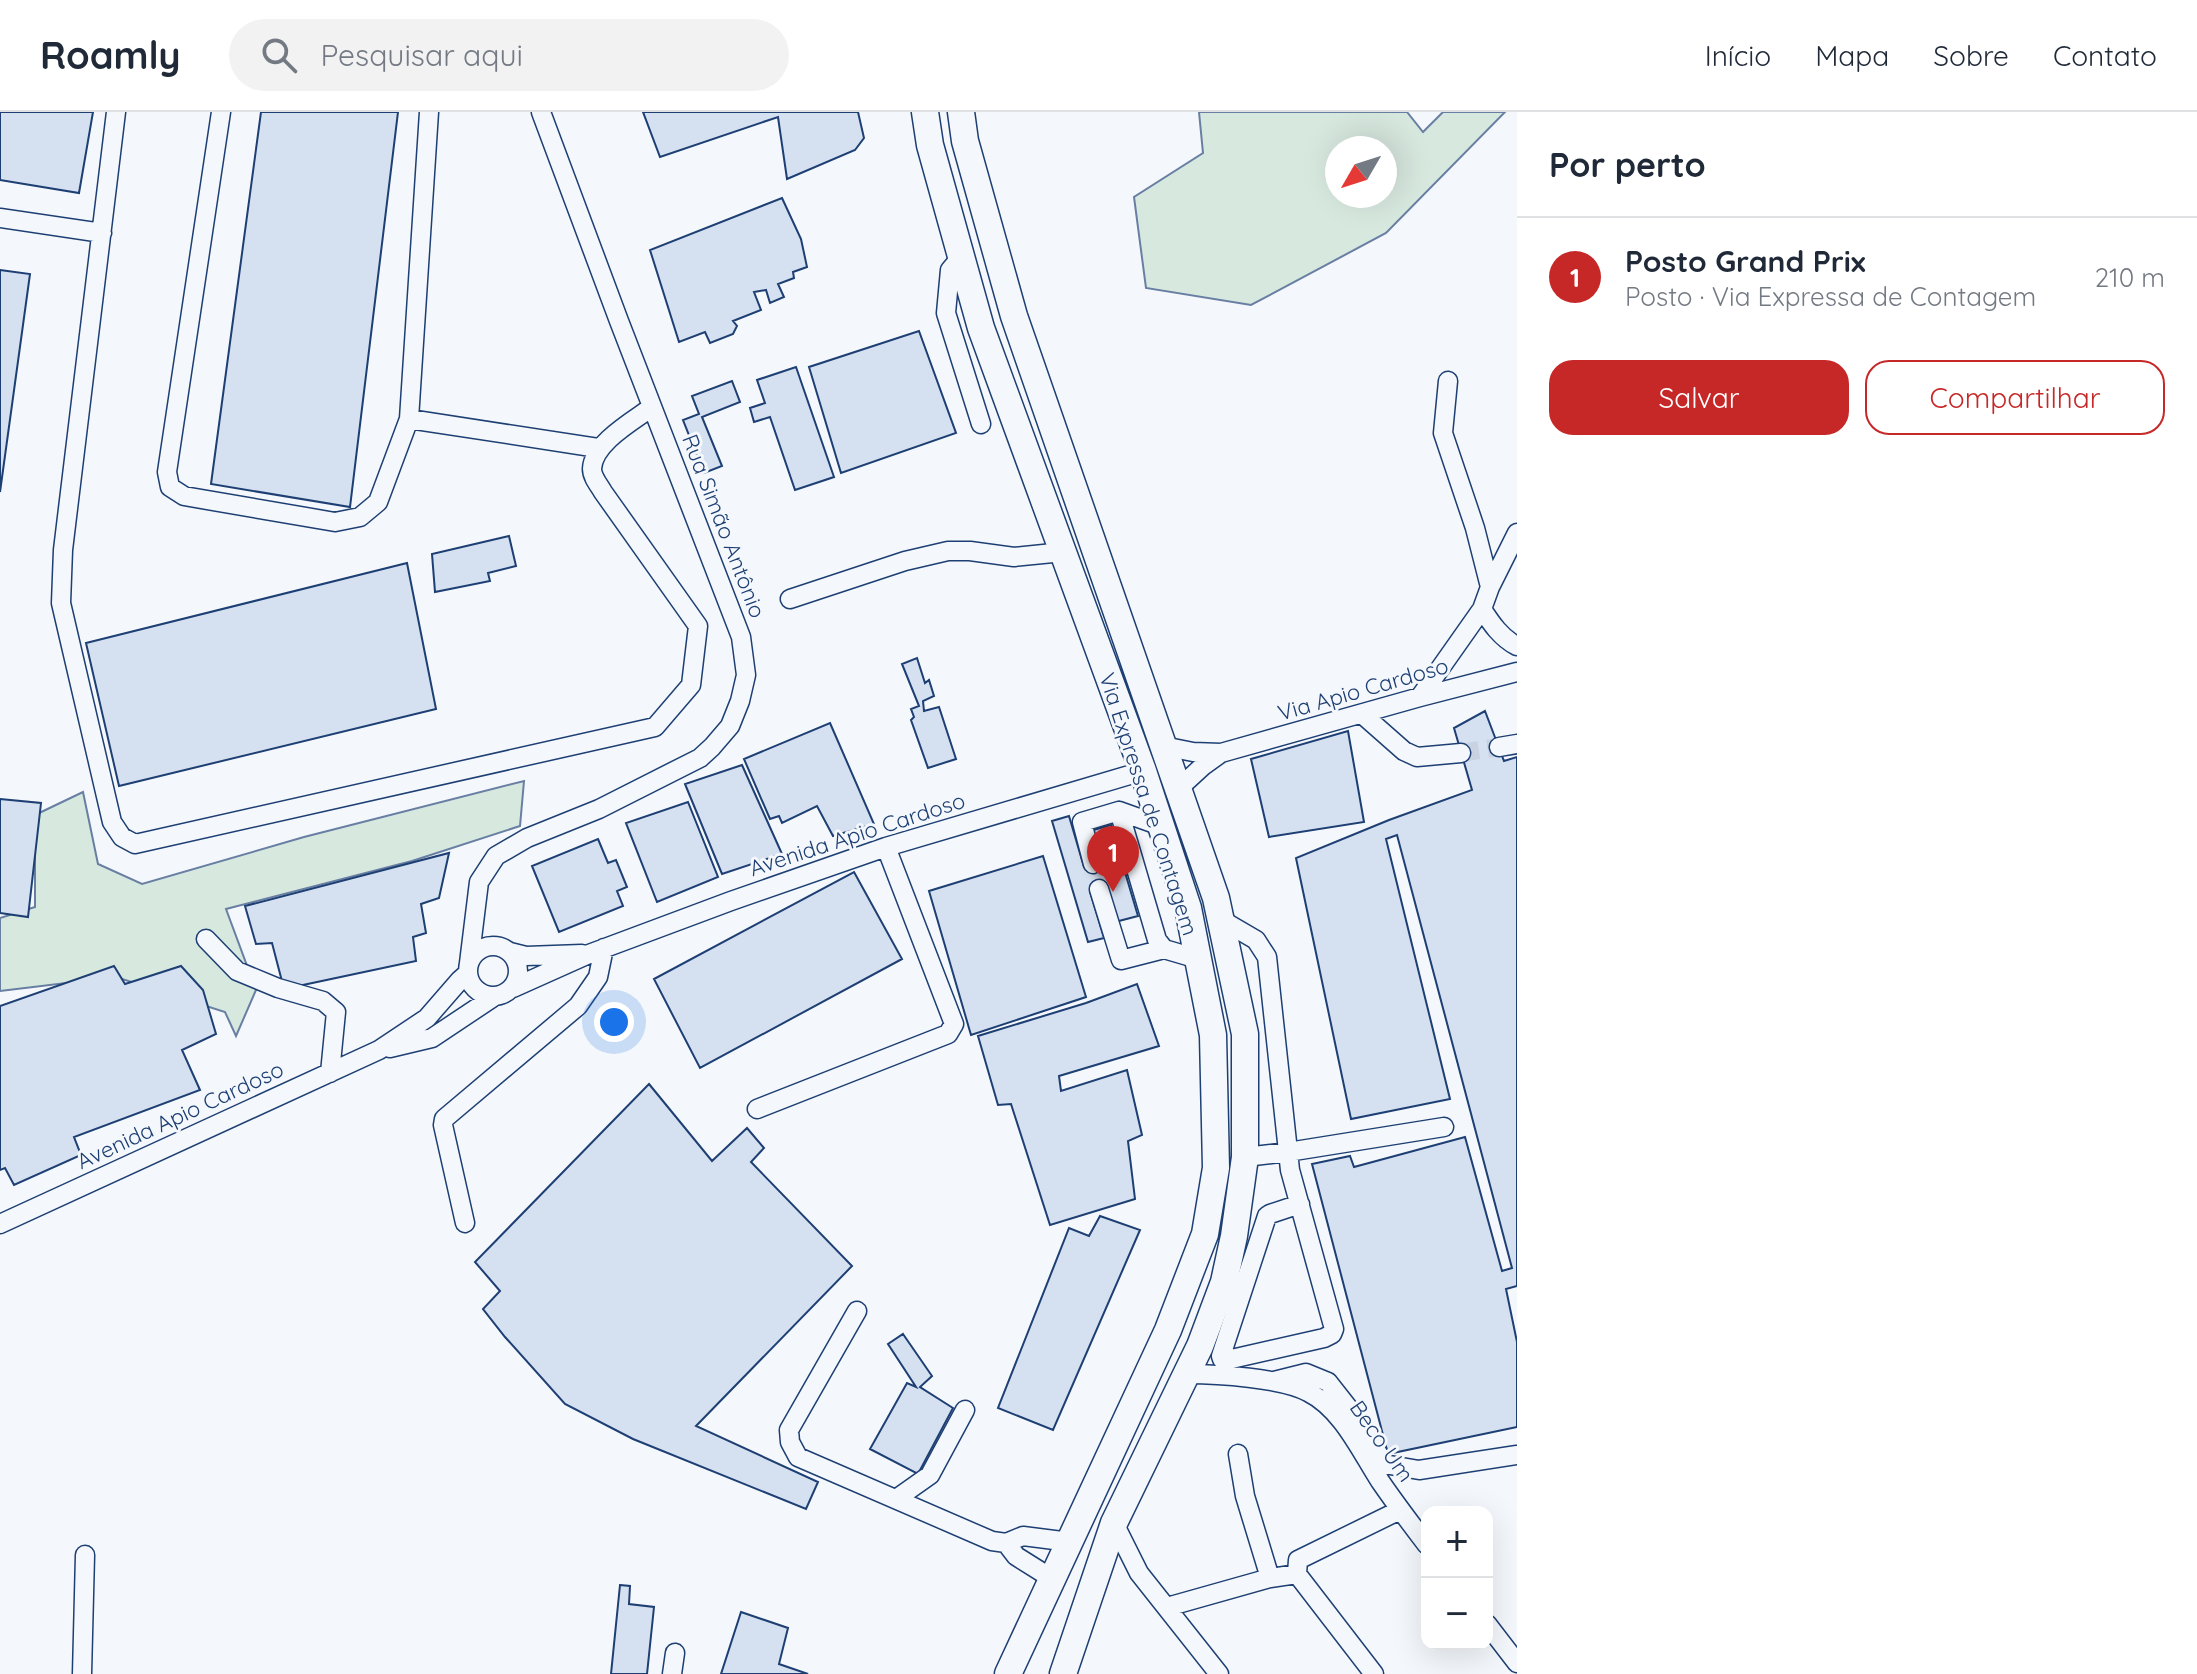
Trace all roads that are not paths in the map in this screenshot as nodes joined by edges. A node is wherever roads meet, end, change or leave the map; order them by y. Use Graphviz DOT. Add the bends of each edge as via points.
graph roads {
  1 [pos="116,112"];
  2 [pos="221,112"];
  3 [pos="429,112"];
  4 [pos="925,112"];
  5 [pos="961,112"];
  6 [pos="545,113"];
  7 [pos="0,218"];
  8 [pos="102,233"];
  9 [pos="961,257"];
  10 [pos="1448,381"];
  11 [pos="652,407"];
  12 [pos="409,419"];
  13 [pos="981,424"];
  14 [pos="598,448"];
  15 [pos="1517,533"];
  16 [pos="1063,552"];
  17 [pos="1490,587"];
  18 [pos="790,599"];
  19 [pos="1482,609"];
  20 [pos="1517,646"];
  21 [pos="1517,672"];
  22 [pos="1420,697"];
  23 [pos="1362,714"];
  24 [pos="1163,746"];
  25 [pos="1221,753"];
  26 [pos="1461,753"];
  27 [pos="1143,771"];
  28 [pos="1178,789"];
  29 [pos="1119,811"];
  30 [pos="1161,826"];
  31 [pos="886,847"];
  32 [pos="1093,864"];
  33 [pos="1099,889"];
  34 [pos="1220,919"];
  35 [pos="475,926"];
  36 [pos="206,939"];
  37 [pos="505,949"];
  38 [pos="1164,949"];
  39 [pos="597,951"];
  40 [pos="1198,959"];
  41 [pos="468,968"];
  42 [pos="513,988"];
  43 [pos="495,996"];
  44 [pos="379,1050"];
  45 [pos="330,1073"];
  46 [pos="757,1109"];
  47 [pos="1444,1127"];
  48 [pos="1288,1152"];
  49 [pos="1245,1157"];
  50 [pos="1300,1204"];
  51 [pos="465,1223"];
  52 [pos="0,1224"];
  53 [pos="857,1311"];
  54 [pos="1272,1382"];
  55 [pos="1182,1384"];
  56 [pos="965,1410"];
  57 [pos="1238,1454"];
  58 [pos="1517,1455"];
  59 [pos="896,1499"];
  60 [pos="1400,1510"];
  61 [pos="1114,1523"];
  62 [pos="1421,1537"];
  63 [pos="1070,1542"];
  64 [pos="1006,1543"];
  65 [pos="85,1555"];
  66 [pos="1297,1574"];
  67 [pos="1051,1578"];
  68 [pos="1270,1578"];
  69 [pos="1167,1607"];
  70 [pos="1493,1632"];
  71 [pos="675,1653"];
  72 [pos="1517,1663"];
  73 [pos="82,1674"];
  74 [pos="672,1674"];
  75 [pos="1008,1674"];
  76 [pos="1063,1674"];
  77 [pos="1219,1674"];
  78 [pos="1374,1674"];
  1 -- 8 [label="street"];
  2 -- 12 [label="street" via="167,472 170,487 184,496 335,522 360,517 378,502"];
  3 -- 12 [label="street"];
  4 -- 9 [label="highway, Via Expressa de Contagem"];
  5 -- 24 [label="highway, Via Expressa de Contagem" via="1014,316"];
  6 -- 11 [label="street, Rua Simão Antônio"];
  7 -- 8 [label="street"];
  8 -- 14 [label="street" via="61,603 112,822 135,844 655,727 691,685 698,626 596,480 592,469"];
  9 -- 13 [label="street" via="950,270 946,313"];
  9 -- 16 [label="highway, Via Expressa de Contagem" via="981,328"];
  10 -- 17 [label="street" via="1443,433"];
  11 -- 14 [label="street"];
  11 -- 35 [label="street, Rua Simão Antônio" via="741,637 746,675 740,701 730,726 700,758 496,856 479,882"];
  12 -- 14 [label="street"];
  15 -- 17 [label="street"];
  16 -- 18 [label="street" via="1014,557 948,551"];
  16 -- 27 [label="highway, Via Expressa de Contagem"];
  17 -- 19 [label="street"];
  19 -- 20 [label="street"];
  19 -- 22 [label="street"];
  21 -- 22 [label="street, Via Apio Cardoso"];
  22 -- 23 [label="street, Via Apio Cardoso"];
  23 -- 25 [label="street, Via Apio Cardoso"];
  23 -- 26 [label="street" via="1417,757"];
  24 -- 25 [label="street, Via Apio Cardoso"];
  24 -- 28 [label="highway, Via Expressa de Contagem"];
  25 -- 28 [label="street, Via Apio Cardoso"];
  27 -- 30 [label="highway, Via Expressa de Contagem"];
  27 -- 31 [label="street, Avenida Apio Cardoso"];
  28 -- 34 [label="highway, Via Expressa de Contagem"];
  29 -- 30 [label="street"];
  29 -- 32 [label="street" via="1082,822"];
  29 -- 38 [label="street"];
  30 -- 40 [label="highway, Via Expressa de Contagem" via="1188,908"];
  31 -- 39 [label="street, Avenida Apio Cardoso"];
  31 -- 46 [label="street" via="954,1024 948,1034"];
  33 -- 38 [label="street" via="1121,960"];
  34 -- 48 [label="street" via="1256,940 1267,957"];
  34 -- 49 [label="highway, Via Expressa de Contagem" via="1245,1034"];
  35 -- 37 [label="street" via="484,938"];
  35 -- 41 [label="street, Rua Simão Antônio"];
  36 -- 45 [label="street" via="237,971 323,1001 336,1012"];
  37 -- 39 [label="street, Avenida Apio Cardoso" via="526,956"];
  37 -- 41 [label="street" via="482,949"];
  37 -- 42 [label="street" via="519,969"];
  38 -- 40 [label="street"];
  39 -- 42 [label="street, Avenida Apio Cardoso"];
  39 -- 51 [label="street" via="598,977 578,1006 444,1119"];
  40 -- 63 [label="highway, Via Expressa de Contagem" via="1213,1035 1216,1168 1205,1234 1168,1330"];
  41 -- 43 [label="street" via="477,990"];
  41 -- 44 [label="street, Avenida Apio Cardoso" via="427,1018"];
  42 -- 43 [label="street"];
  43 -- 44 [label="street, Avenida Apio Cardoso" via="432,1038"];
  44 -- 45 [label="street, Avenida Apio Cardoso"];
  45 -- 52 [label="street, Avenida Apio Cardoso"];
  47 -- 48 [label="street"];
  48 -- 49 [label="street"];
  48 -- 50 [label="street"];
  49 -- 55 [label="highway, Via Expressa de Contagem" via="1224,1282"];
  50 -- 50 [label="street" via="1332,1334 1222,1359 1267,1216"];
  53 -- 59 [label="street" via="789,1430 790,1442 798,1457"];
  54 -- 55 [label="street, Beco Um" via="1212,1374"];
  54 -- 58 [label="street" via="1306,1373 1328,1382 1384,1464 1419,1470"];
  54 -- 60 [label="street, Beco Um" via="1321,1399"];
  55 -- 61 [label="highway, Via Expressa de Contagem"];
  56 -- 59 [label="street" via="930,1475"];
  57 -- 68 [label="street"];
  59 -- 64 [label="street"];
  60 -- 62 [label="street, Beco Um"];
  60 -- 66 [label="street" via="1298,1560"];
  61 -- 69 [label="street" via="1139,1573"];
  61 -- 76 [label="highway, Via Expressa de Contagem"];
  63 -- 64 [label="street" via="1023,1536"];
  63 -- 67 [label="highway, Via Expressa de Contagem"];
  64 -- 67 [label="street" via="1016,1556"];
  65 -- 73 [label="street"];
  66 -- 68 [label="street"];
  66 -- 78 [label="street"];
  67 -- 75 [label="highway, Via Expressa de Contagem"];
  68 -- 69 [label="street"];
  69 -- 77 [label="street"];
  70 -- 72 [label="street"];
  71 -- 74 [label="street"];
}
